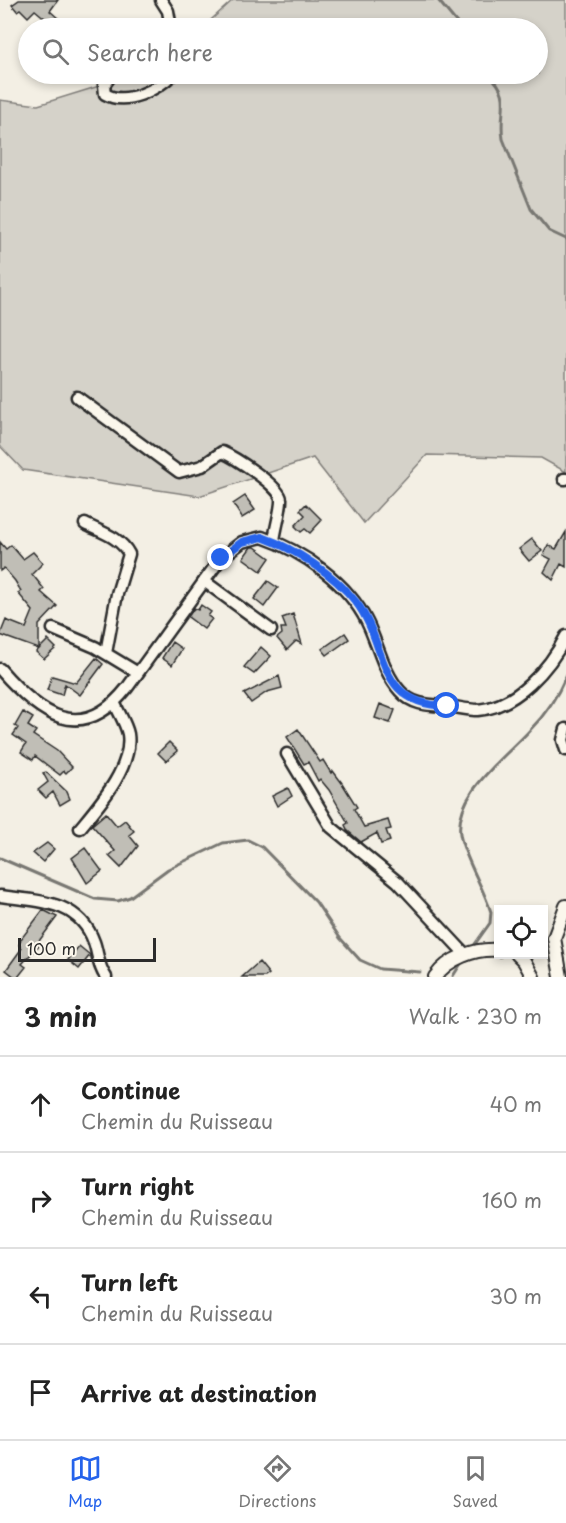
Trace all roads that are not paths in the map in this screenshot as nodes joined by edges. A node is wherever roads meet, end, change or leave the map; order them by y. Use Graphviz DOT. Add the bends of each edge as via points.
graph roads {
  1 [pos="161,0"];
  2 [pos="169,18"];
  3 [pos="105,84"];
  4 [pos="157,84"];
  5 [pos="77,397"];
  6 [pos="85,524"];
  7 [pos="274,541"];
  8 [pos="204,580"];
  9 [pos="53,629"];
  10 [pos="271,630"];
  11 [pos="566,636"];
  12 [pos="106,653"];
  13 [pos="0,669"];
  14 [pos="138,673"];
  15 [pos="115,704"];
  16 [pos="566,729"];
  17 [pos="566,750"];
  18 [pos="287,754"];
  19 [pos="80,828"];
  20 [pos="0,896"];
  21 [pos="566,906"];
  22 [pos="494,950"];
  23 [pos="466,955"];
  24 [pos="522,959"];
  25 [pos="106,977"];
  26 [pos="435,977"];
  27 [pos="533,977"];
  28 [pos="561,977"];
  1 -- 2 [label="street"];
  3 -- 4 [label="street" via="105,94 114,99 132,99"];
  5 -- 7 [label="street" via="179,472 202,466 222,453 261,477 282,497"];
  6 -- 12 [label="street" via="125,545 129,554"];
  7 -- 8 [label="street" via="262,537 242,542 221,558"];
  7 -- 11 [label="street" via="310,562 356,602 401,693 426,706 477,710 497,706 514,697 547,666"];
  8 -- 10 [label="street"];
  8 -- 14 [label="street"];
  9 -- 12 [label="street"];
  12 -- 14 [label="street"];
  13 -- 15 [label="street" via="41,710 61,718 84,719"];
  14 -- 15 [label="street"];
  15 -- 19 [label="street" via="128,732 128,749 107,795"];
  16 -- 17 [label="street"];
  18 -- 23 [label="street" via="331,827 398,882"];
  20 -- 25 [label="street" via="57,904 72,912 94,941"];
  21 -- 28 [label="street" via="554,938"];
  22 -- 23 [label="street"];
  23 -- 26 [label="street" via="448,964"];
  24 -- 27 [label="street"];
}
